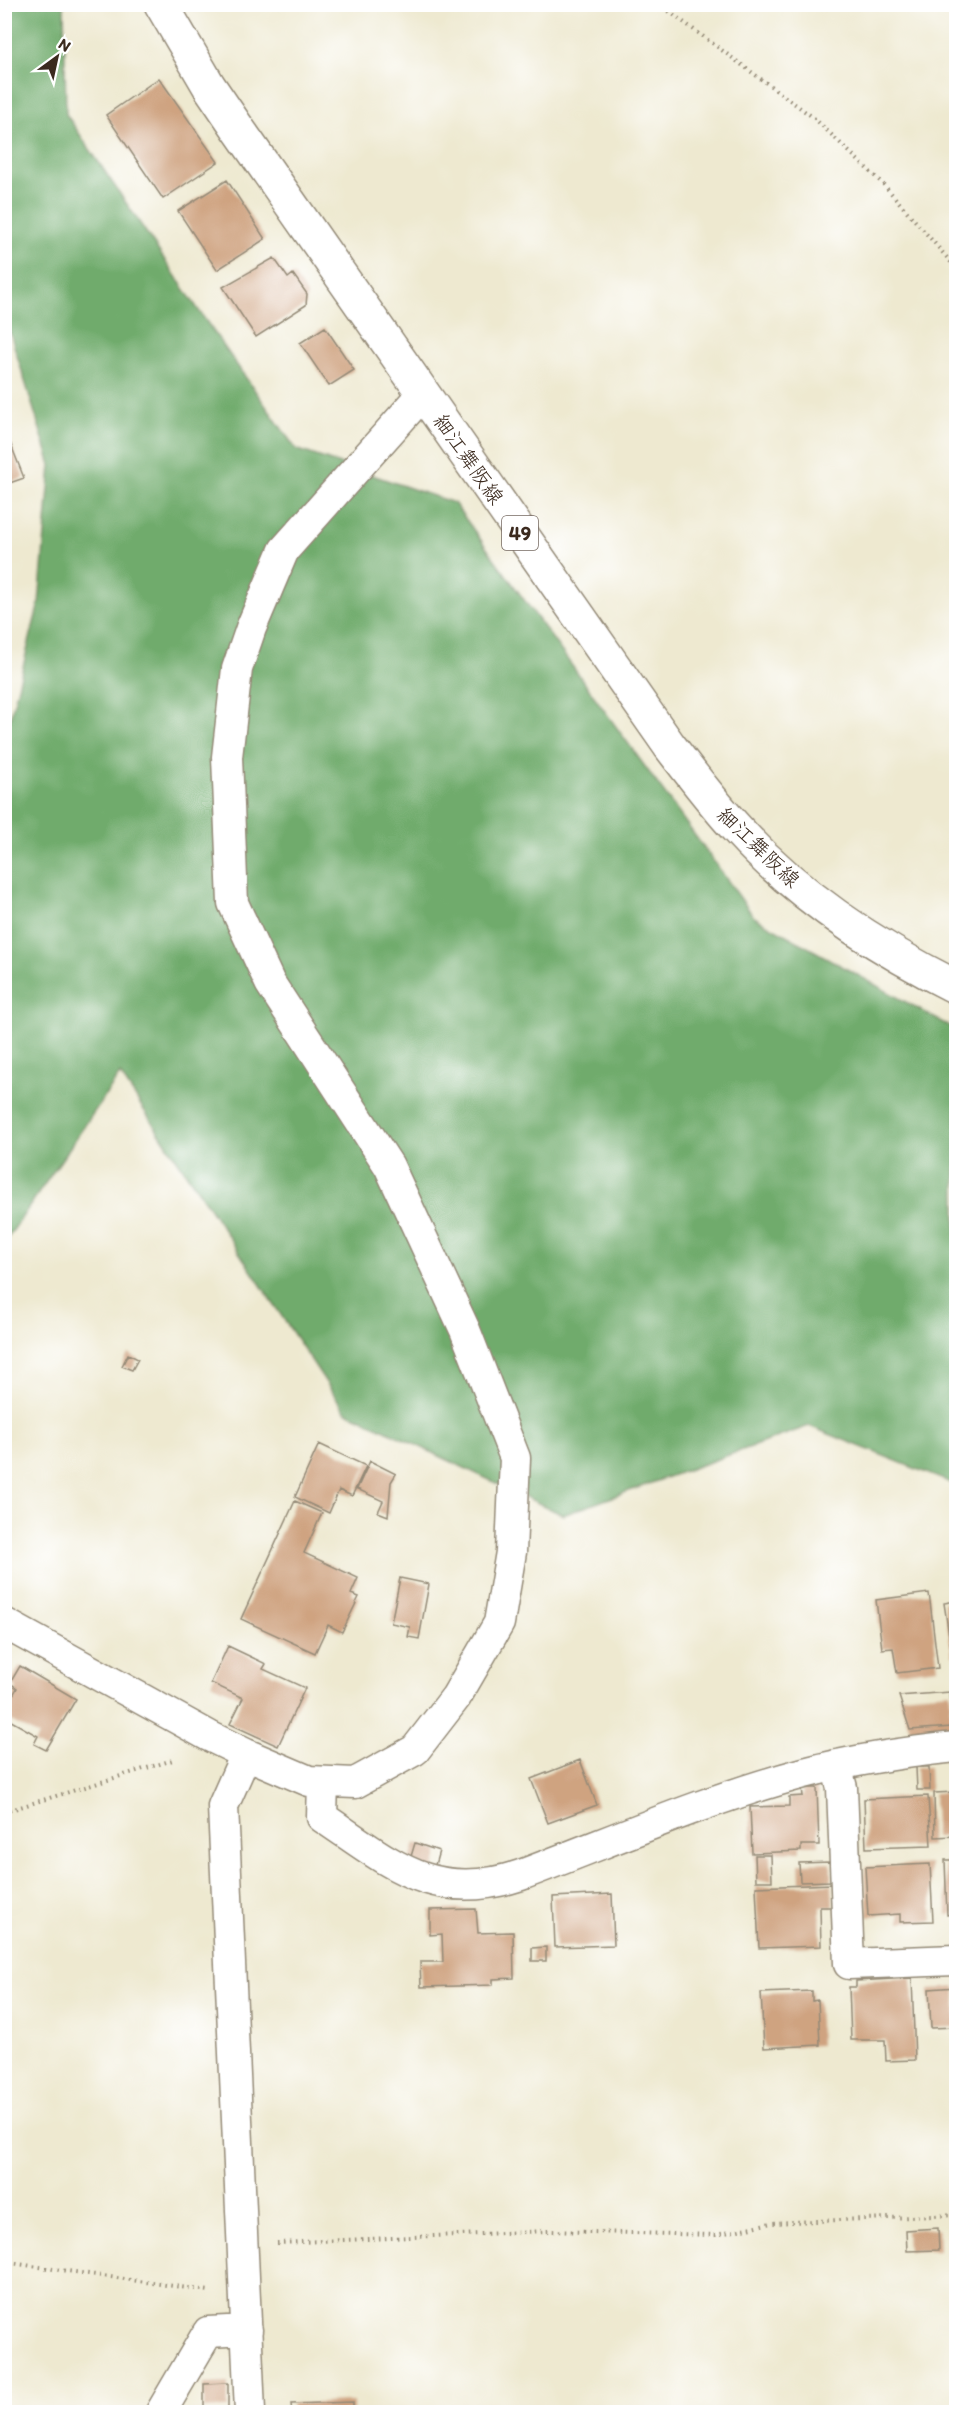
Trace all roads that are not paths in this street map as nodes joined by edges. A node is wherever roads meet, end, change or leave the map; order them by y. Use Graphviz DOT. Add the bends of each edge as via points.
graph roads {
  1 [pos="161,4"];
  2 [pos="423,394"];
  3 [pos="957,987"];
  4 [pos="4,1623"];
  5 [pos="957,1747"];
  6 [pos="246,1754"];
  7 [pos="836,1765"];
  8 [pos="323,1782"];
  9 [pos="957,1960"];
  10 [pos="247,2330"];
  11 [pos="161,2412"];
  12 [pos="250,2412"];
  1 -- 2 [label="main road, 細江舞阪線 / 49" via="209,86"];
  2 -- 3 [label="main road, 細江舞阪線 / 49" via="702,790 740,832 823,907 869,939"];
  2 -- 8 [label="street" via="284,550 251,627 237,669 227,757 233,903 270,983 389,1166 465,1330 515,1458 511,1552 499,1623 456,1697 415,1749 355,1783"];
  4 -- 6 [label="street"];
  5 -- 7 [label="street"];
  6 -- 8 [label="street" via="309,1781"];
  6 -- 10 [label="street" via="224,1806"];
  7 -- 8 [label="street" via="760,1786 521,1875 475,1886 427,1881 405,1872 322,1817"];
  7 -- 9 [label="street" via="842,1788 849,1964"];
  10 -- 11 [label="street" via="208,2332"];
  10 -- 12 [label="street"];
}
